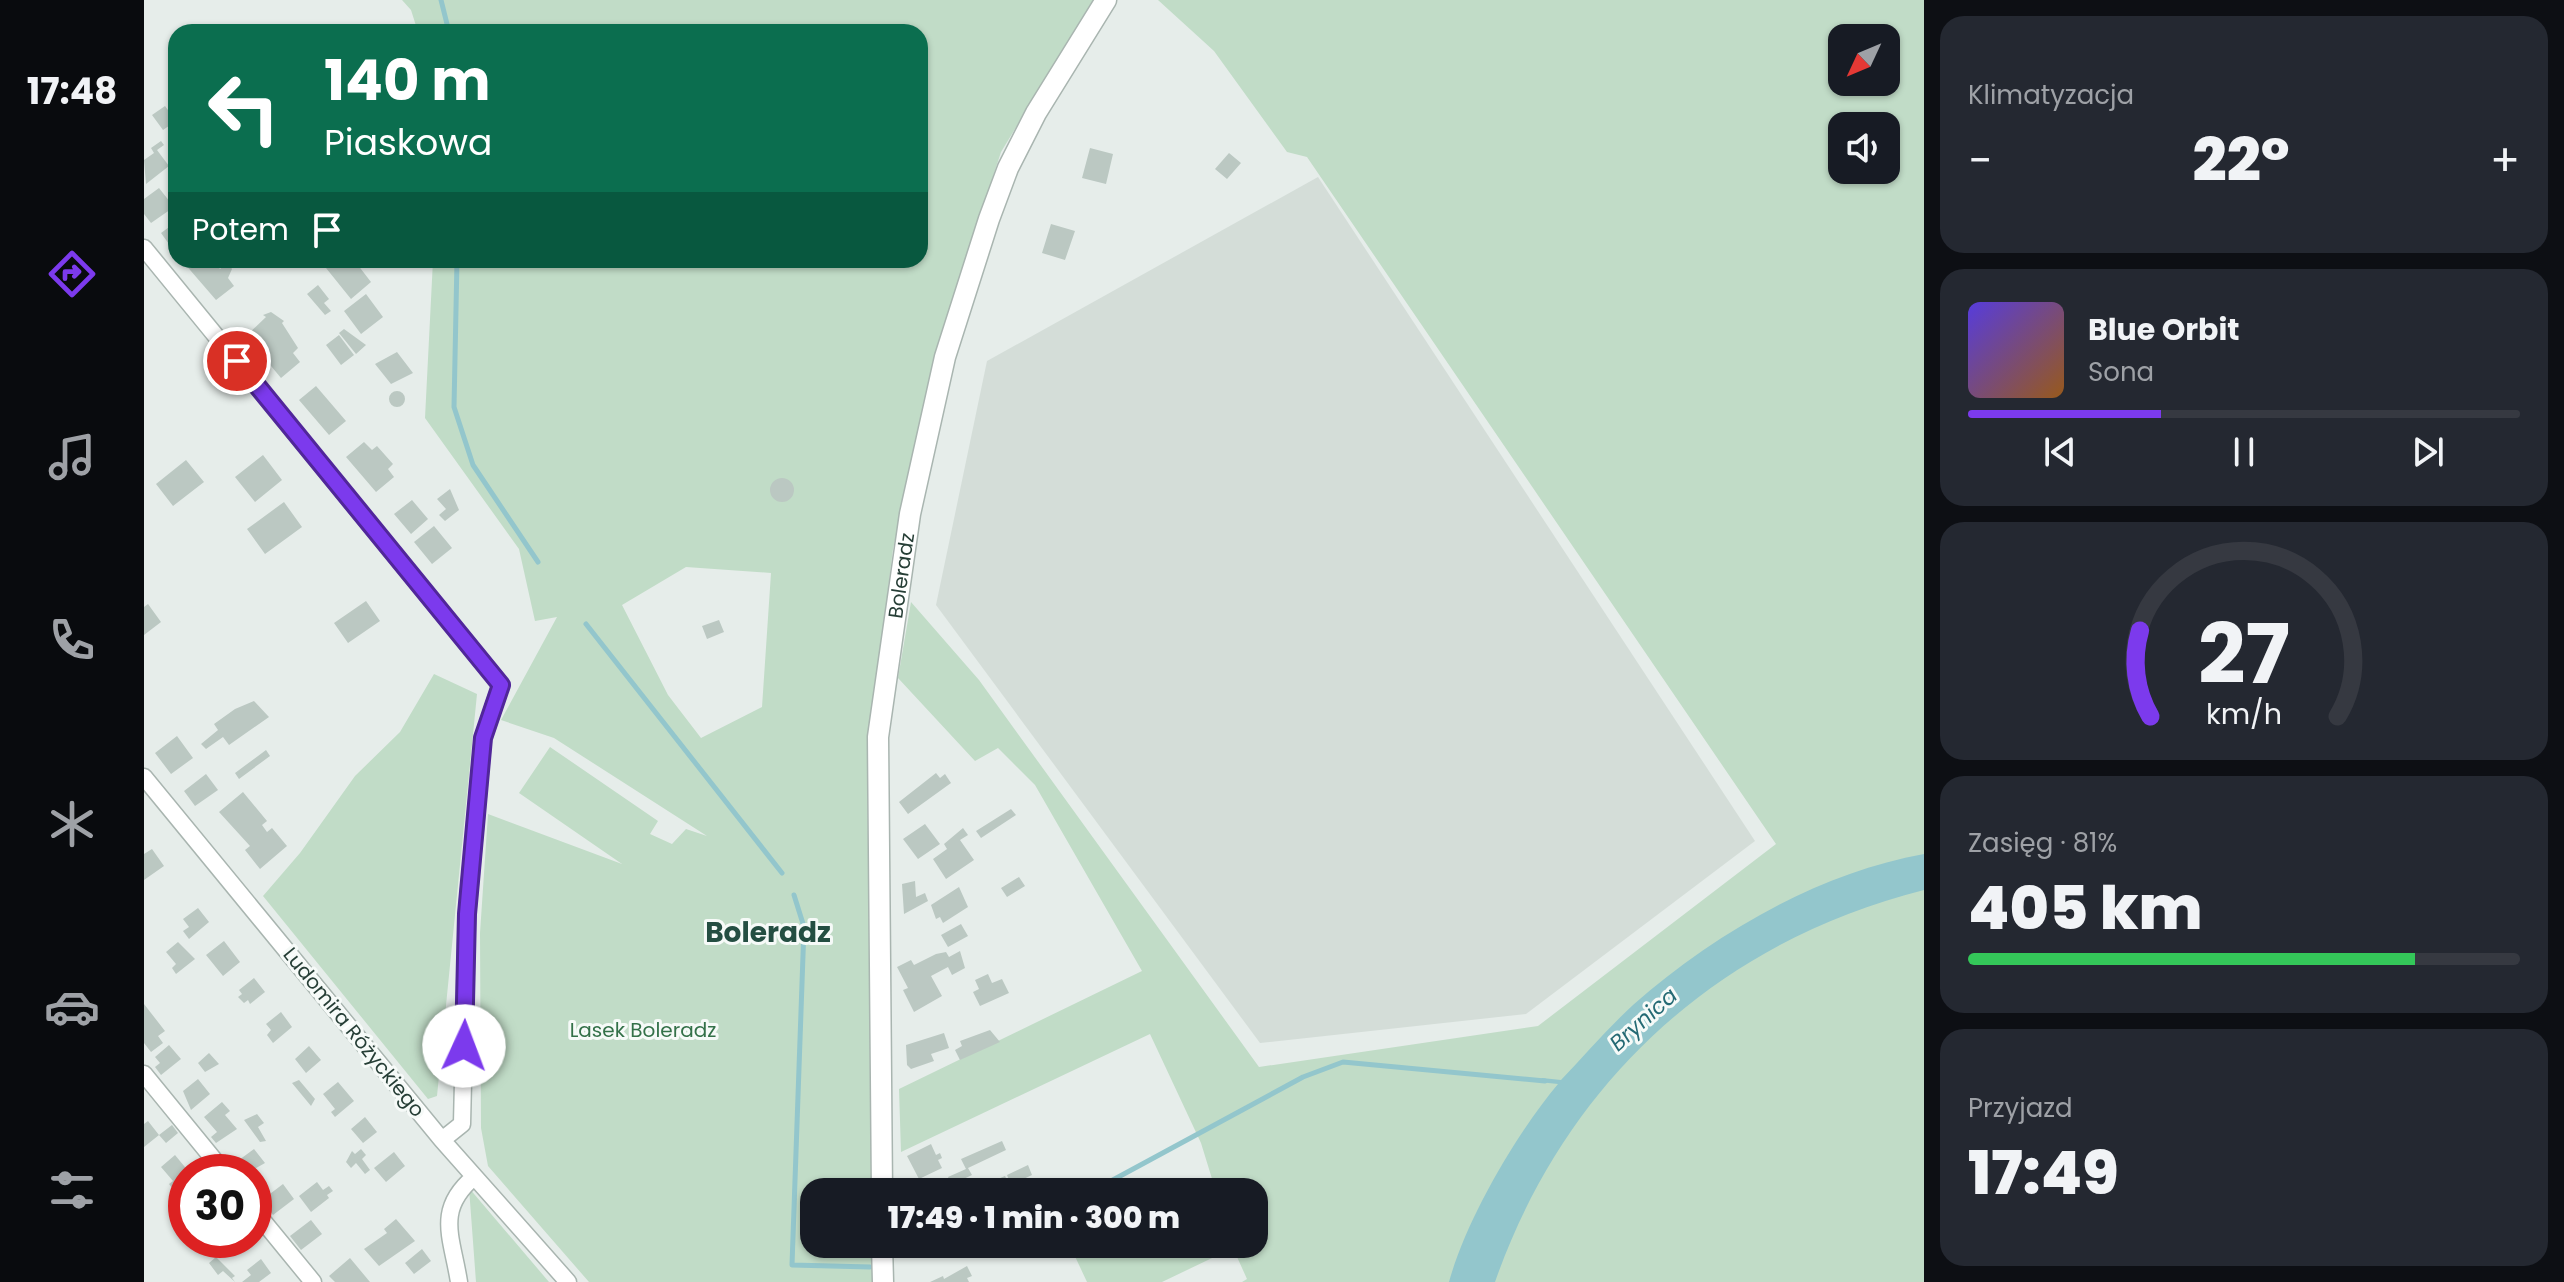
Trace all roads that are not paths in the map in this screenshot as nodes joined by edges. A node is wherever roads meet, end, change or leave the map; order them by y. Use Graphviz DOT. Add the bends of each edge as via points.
graph roads {
  1 [pos="1106,0"];
  2 [pos="144,248"];
  3 [pos="144,777"];
  4 [pos="144,1074"];
  5 [pos="442,1140"];
  6 [pos="209,1154"];
  7 [pos="474,1177"];
  8 [pos="882,1178"];
  9 [pos="272,1232"];
  10 [pos="882,1258"];
  11 [pos="313,1282"];
  12 [pos="459,1282"];
  13 [pos="568,1282"];
  14 [pos="883,1282"];
  1 -- 8 [label="street, Boleradz" via="1008,168 945,357 910,514 878,737"];
  2 -- 5 [label="street" via="501,685 483,738 467,914 462,1124"];
  3 -- 5 [label="street, Ludomira Różyckiego"];
  4 -- 6 [label="street"];
  5 -- 7 [label="street, Ludomira Różyckiego"];
  7 -- 12 [label="street" via="447,1210"];
  7 -- 13 [label="street, Ludomira Różyckiego"];
  9 -- 11 [label="street"];
  10 -- 14 [label="street"];
}
